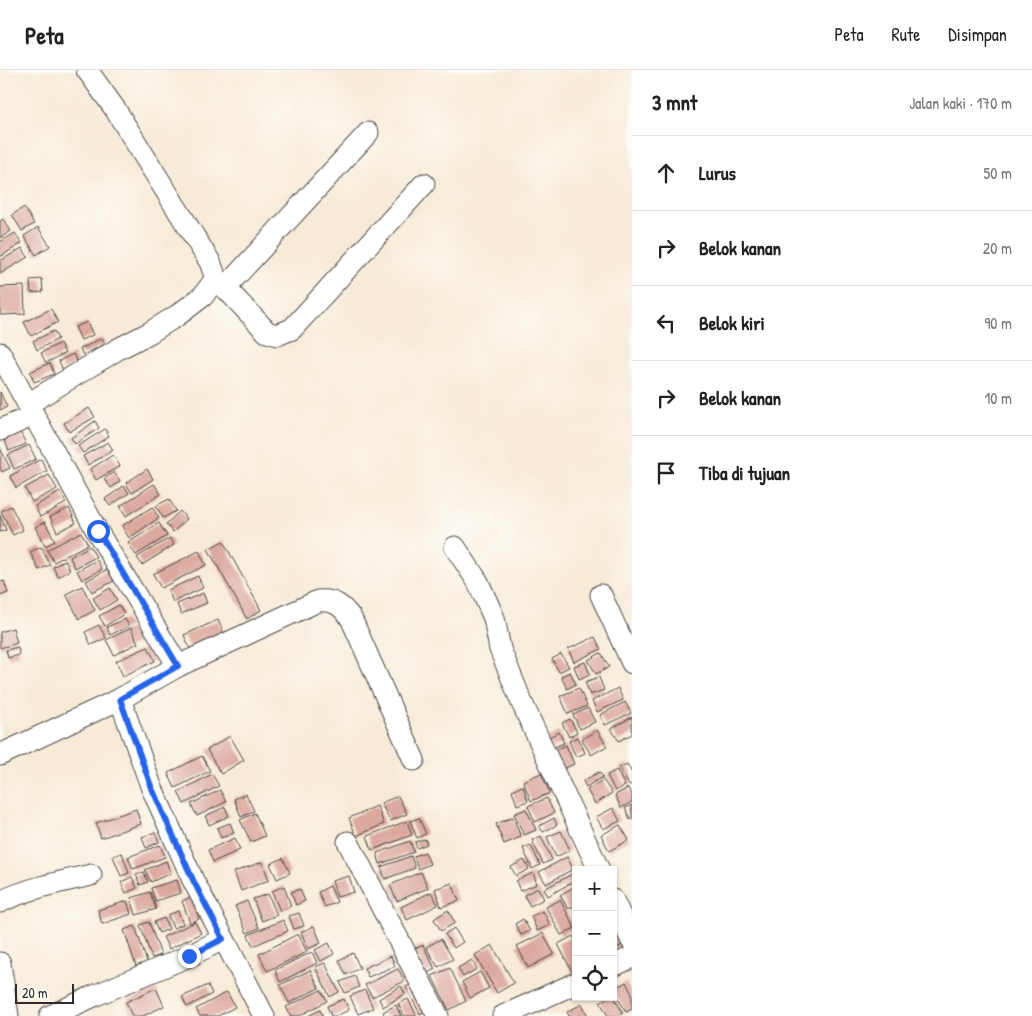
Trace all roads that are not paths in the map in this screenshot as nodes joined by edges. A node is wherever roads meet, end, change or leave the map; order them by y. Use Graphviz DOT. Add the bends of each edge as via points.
graph roads {
  1 [pos="87,70"];
  2 [pos="368,133"];
  3 [pos="424,184"];
  4 [pos="221,283"];
  5 [pos="0,353"];
  6 [pos="31,410"];
  7 [pos="0,430"];
  8 [pos="455,547"];
  9 [pos="601,595"];
  10 [pos="632,663"];
  11 [pos="178,666"];
  12 [pos="120,699"];
  13 [pos="0,755"];
  14 [pos="414,760"];
  15 [pos="348,842"];
  16 [pos="597,866"];
  17 [pos="91,875"];
  18 [pos="0,902"];
  19 [pos="617,909"];
  20 [pos="223,939"];
  21 [pos="632,941"];
  22 [pos="632,958"];
  23 [pos="0,963"];
  24 [pos="617,964"];
  25 [pos="572,985"];
  26 [pos="512,1014"];
  27 [pos="8,1016"];
  28 [pos="50,1016"];
  29 [pos="264,1016"];
  30 [pos="438,1016"];
  1 -- 4 [label="street" via="115,109"];
  2 -- 4 [label="street"];
  3 -- 4 [label="street" via="292,329 277,335 266,332"];
  4 -- 6 [label="street" via="178,315 118,349"];
  5 -- 6 [label="street"];
  6 -- 7 [label="street"];
  6 -- 11 [label="street"];
  8 -- 16 [label="street" via="478,582 494,618 500,649 522,703"];
  9 -- 10 [label="street"];
  11 -- 12 [label="street"];
  11 -- 14 [label="street" via="318,602 334,603 351,618"];
  12 -- 13 [label="street"];
  12 -- 20 [label="street" via="151,786"];
  15 -- 30 [label="street"];
  17 -- 18 [label="street" via="36,888"];
  19 -- 21 [label="street"];
  20 -- 28 [label="street"];
  20 -- 29 [label="street"];
  22 -- 24 [label="street"];
  23 -- 27 [label="street"];
  25 -- 26 [label="street"];
}
